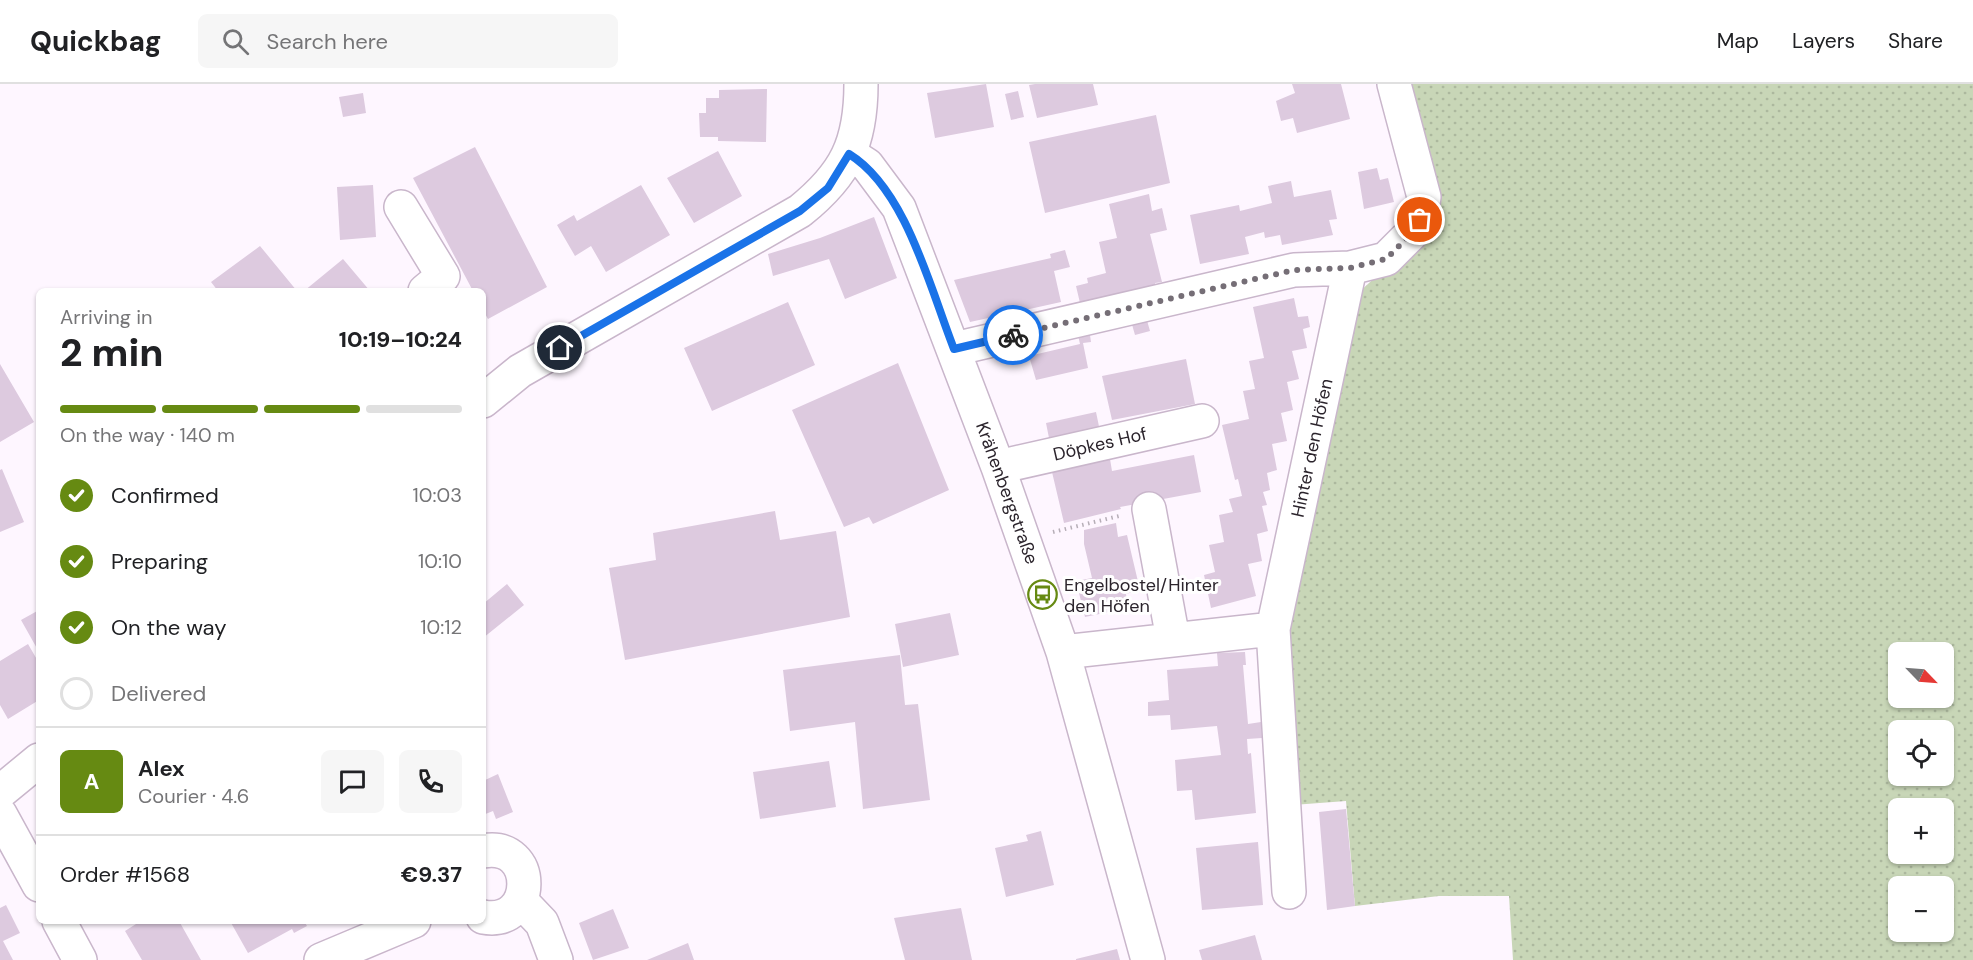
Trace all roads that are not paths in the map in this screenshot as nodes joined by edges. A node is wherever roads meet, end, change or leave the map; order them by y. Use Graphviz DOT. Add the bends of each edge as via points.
graph roads {
  1 [pos="861,84"];
  2 [pos="1394,84"];
  3 [pos="849,154"];
  4 [pos="401,207"];
  5 [pos="1350,268"];
  6 [pos="429,288"];
  7 [pos="954,349"];
  8 [pos="486,399"];
  9 [pos="1202,422"];
  10 [pos="998,467"];
  11 [pos="1149,509"];
  12 [pos="1273,628"];
  13 [pos="1173,639"];
  14 [pos="1063,652"];
  15 [pos="36,762"];
  16 [pos="0,792"];
  17 [pos="0,814"];
  18 [pos="486,851"];
  19 [pos="36,880"];
  20 [pos="1289,892"];
  21 [pos="521,900"];
  22 [pos="486,917"];
  23 [pos="60,924"];
  24 [pos="407,924"];
  25 [pos="80,960"];
  26 [pos="321,960"];
  27 [pos="556,960"];
  28 [pos="1148,960"];
  1 -- 3 [label="street" via="861,117"];
  2 -- 5 [label="street" via="1424,197 1420,220 1386,259"];
  3 -- 7 [label="street, Krähenbergstraße" via="867,165 899,208"];
  3 -- 8 [label="street" via="828,188 800,211 520,371"];
  4 -- 6 [label="street" via="443,276"];
  5 -- 7 [label="street" via="1294,270"];
  5 -- 12 [label="street, Hinter den Höfen"];
  7 -- 10 [label="street, Krähenbergstraße"];
  9 -- 10 [label="street, Döpkes Hof"];
  10 -- 14 [label="street, Krähenbergstraße"];
  11 -- 13 [label="street"];
  12 -- 13 [label="street"];
  12 -- 20 [label="street, Hinter den Höfen"];
  13 -- 14 [label="street"];
  14 -- 28 [label="street, Krähenbergstraße"];
  15 -- 16 [label="street"];
  17 -- 19 [label="street"];
  18 -- 21 [label="street" via="496,850 515,860 525,879"];
  21 -- 22 [label="street" via="506,914"];
  21 -- 27 [label="street" via="542,923"];
  23 -- 25 [label="street"];
  24 -- 26 [label="street"];
}
